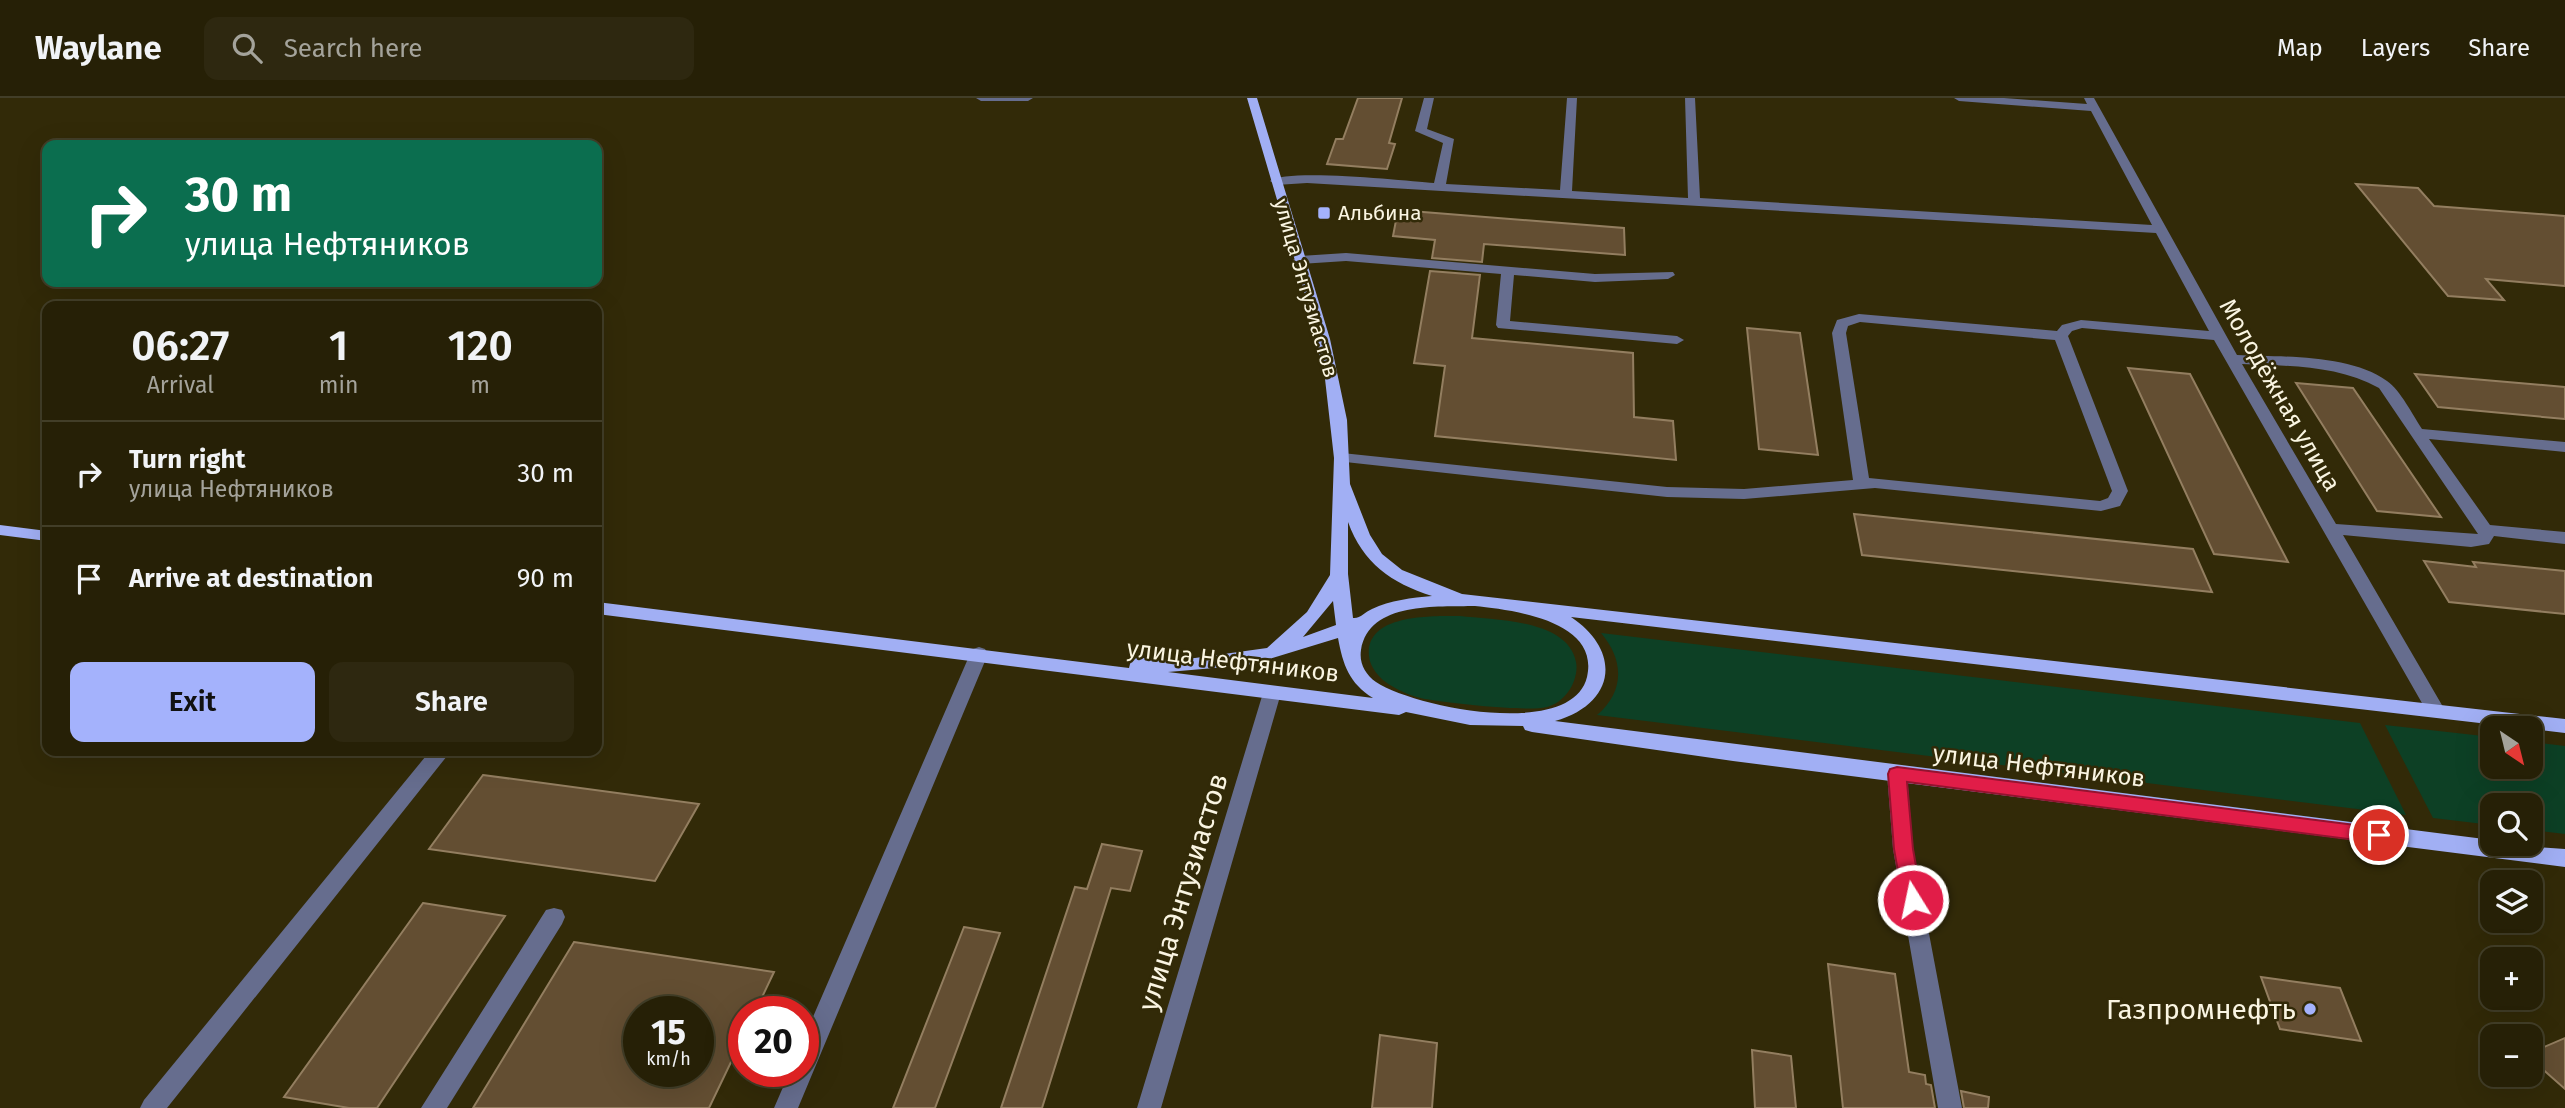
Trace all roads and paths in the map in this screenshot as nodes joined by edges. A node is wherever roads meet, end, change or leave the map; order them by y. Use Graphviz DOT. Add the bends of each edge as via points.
graph roads {
  1 [pos="981,98"];
  2 [pos="1028,98"];
  3 [pos="1252,98"];
  4 [pos="1429,98"];
  5 [pos="1572,98"];
  6 [pos="1690,98"];
  7 [pos="1959,98"];
  8 [pos="2092,103"];
  9 [pos="1276,181"];
  10 [pos="1439,188"];
  11 [pos="1566,195"];
  12 [pos="1694,203"];
  13 [pos="2160,229"];
  14 [pos="1300,260"];
  15 [pos="1508,271"];
  16 [pos="1668,275"];
  17 [pos="2061,336"];
  18 [pos="2219,336"];
  19 [pos="1677,340"];
  20 [pos="2233,359"];
  21 [pos="2417,433"];
  22 [pos="2565,447"];
  23 [pos="1342,458"];
  24 [pos="1343,482"];
  25 [pos="1862,484"];
  26 [pos="2332,529"];
  27 [pos="0,530"];
  28 [pos="2485,530"];
  29 [pos="42,535"];
  30 [pos="2565,538"];
  31 [pos="1339,575"];
  32 [pos="1475,600"];
  33 [pos="1519,606"];
  34 [pos="602,609"];
  35 [pos="1371,616"];
  36 [pos="1346,628"];
  37 [pos="1351,653"];
  38 [pos="979,654"];
  39 [pos="1019,659"];
  40 [pos="1258,659"];
  41 [pos="1272,693"];
  42 [pos="2437,712"];
  43 [pos="1442,713"];
  44 [pos="1508,721"];
  45 [pos="2565,726"];
  46 [pos="437,756"];
  47 [pos="1897,774"];
  48 [pos="2565,858"];
  49 [pos="554,917"];
  50 [pos="819,1032"];
  51 [pos="795,1087"];
  52 [pos="152,1108"];
  53 [pos="433,1108"];
  54 [pos="786,1108"];
  55 [pos="1149,1108"];
  56 [pos="1950,1108"];
  1 -- 2 [label="street"];
  3 -- 9 [label="main road, улица Энтузиастов"];
  4 -- 10 [label="street" via="1421,131 1449,143"];
  5 -- 11 [label="street"];
  6 -- 12 [label="street"];
  7 -- 8 [label="street"];
  8 -- 13 [label="street, Молодёжная улица"];
  9 -- 10 [label="street"];
  9 -- 14 [label="main road, улица Энтузиастов"];
  10 -- 11 [label="street"];
  11 -- 12 [label="street"];
  12 -- 13 [label="street"];
  13 -- 18 [label="street, Молодёжная улица"];
  14 -- 15 [label="street" via="1346,257"];
  14 -- 23 [label="main road, улица Энтузиастов" via="1333,386"];
  15 -- 16 [label="street" via="1595,278"];
  15 -- 19 [label="street" via="1503,325"];
  17 -- 18 [label="street" via="2067,328 2081,324"];
  17 -- 25 [label="street" via="1859,318 1843,323 1839,333"];
  17 -- 25 [label="street" via="2120,491 2114,502 2101,506"];
  18 -- 20 [label="street, Молодёжная улица"];
  20 -- 21 [label="street" via="2360,372 2384,385"];
  20 -- 26 [label="street, Молодёжная улица"];
  21 -- 22 [label="street"];
  21 -- 28 [label="street"];
  23 -- 24 [label="main road, улица Энтузиастов"];
  23 -- 25 [label="street" via="1667,492 1744,494"];
  24 -- 31 [label="main road, улица Энтузиастов"];
  24 -- 32 [label="main road, улица Энтузиастов" via="1364,540 1382,563 1434,590"];
  26 -- 28 [label="street" via="2471,541 2483,540"];
  26 -- 42 [label="street, Молодёжная улица"];
  27 -- 29 [label="main road"];
  28 -- 30 [label="street"];
  31 -- 36 [label="main road, улица Энтузиастов"];
  31 -- 40 [label="main road" via="1306,626"];
  32 -- 33 [label="main road, улица Нефтяников"];
  32 -- 35 [label="main road, улица Нефтяников" via="1406,606"];
  33 -- 42 [label="main road, улица Нефтяников"];
  33 -- 44 [label="main road, улица Нефтяников" via="1566,622 1590,643 1599,669 1590,693 1567,711"];
  34 -- 38 [label="main road, улица Нефтяников"];
  35 -- 36 [label="main road, улица Нефтяников"];
  35 -- 37 [label="main road, улица Нефтяников" via="1358,632"];
  36 -- 37 [label="main road, улица Энтузиастов"];
  36 -- 40 [label="main road, улица Нефтяников"];
  37 -- 43 [label="main road, улица Нефтяников" via="1353,665 1368,686 1395,700"];
  38 -- 39 [label="main road, улица Нефтяников"];
  38 -- 50 [label="street"];
  39 -- 40 [label="main road, улица Нефтяников" via="1153,666"];
  39 -- 41 [label="main road, улица Нефтяников"];
  41 -- 43 [label="main road, улица Нефтяников"];
  41 -- 55 [label="street, улица Энтузиастов"];
  42 -- 45 [label="main road, улица Нефтяников"];
  43 -- 44 [label="main road, улица Нефтяников"];
  44 -- 47 [label="main road, улица Нефтяников"];
  46 -- 52 [label="street"];
  47 -- 48 [label="main road, улица Нефтяников"];
  47 -- 56 [label="street" via="1903,849"];
  49 -- 53 [label="street"];
  51 -- 54 [label="street"];
}
